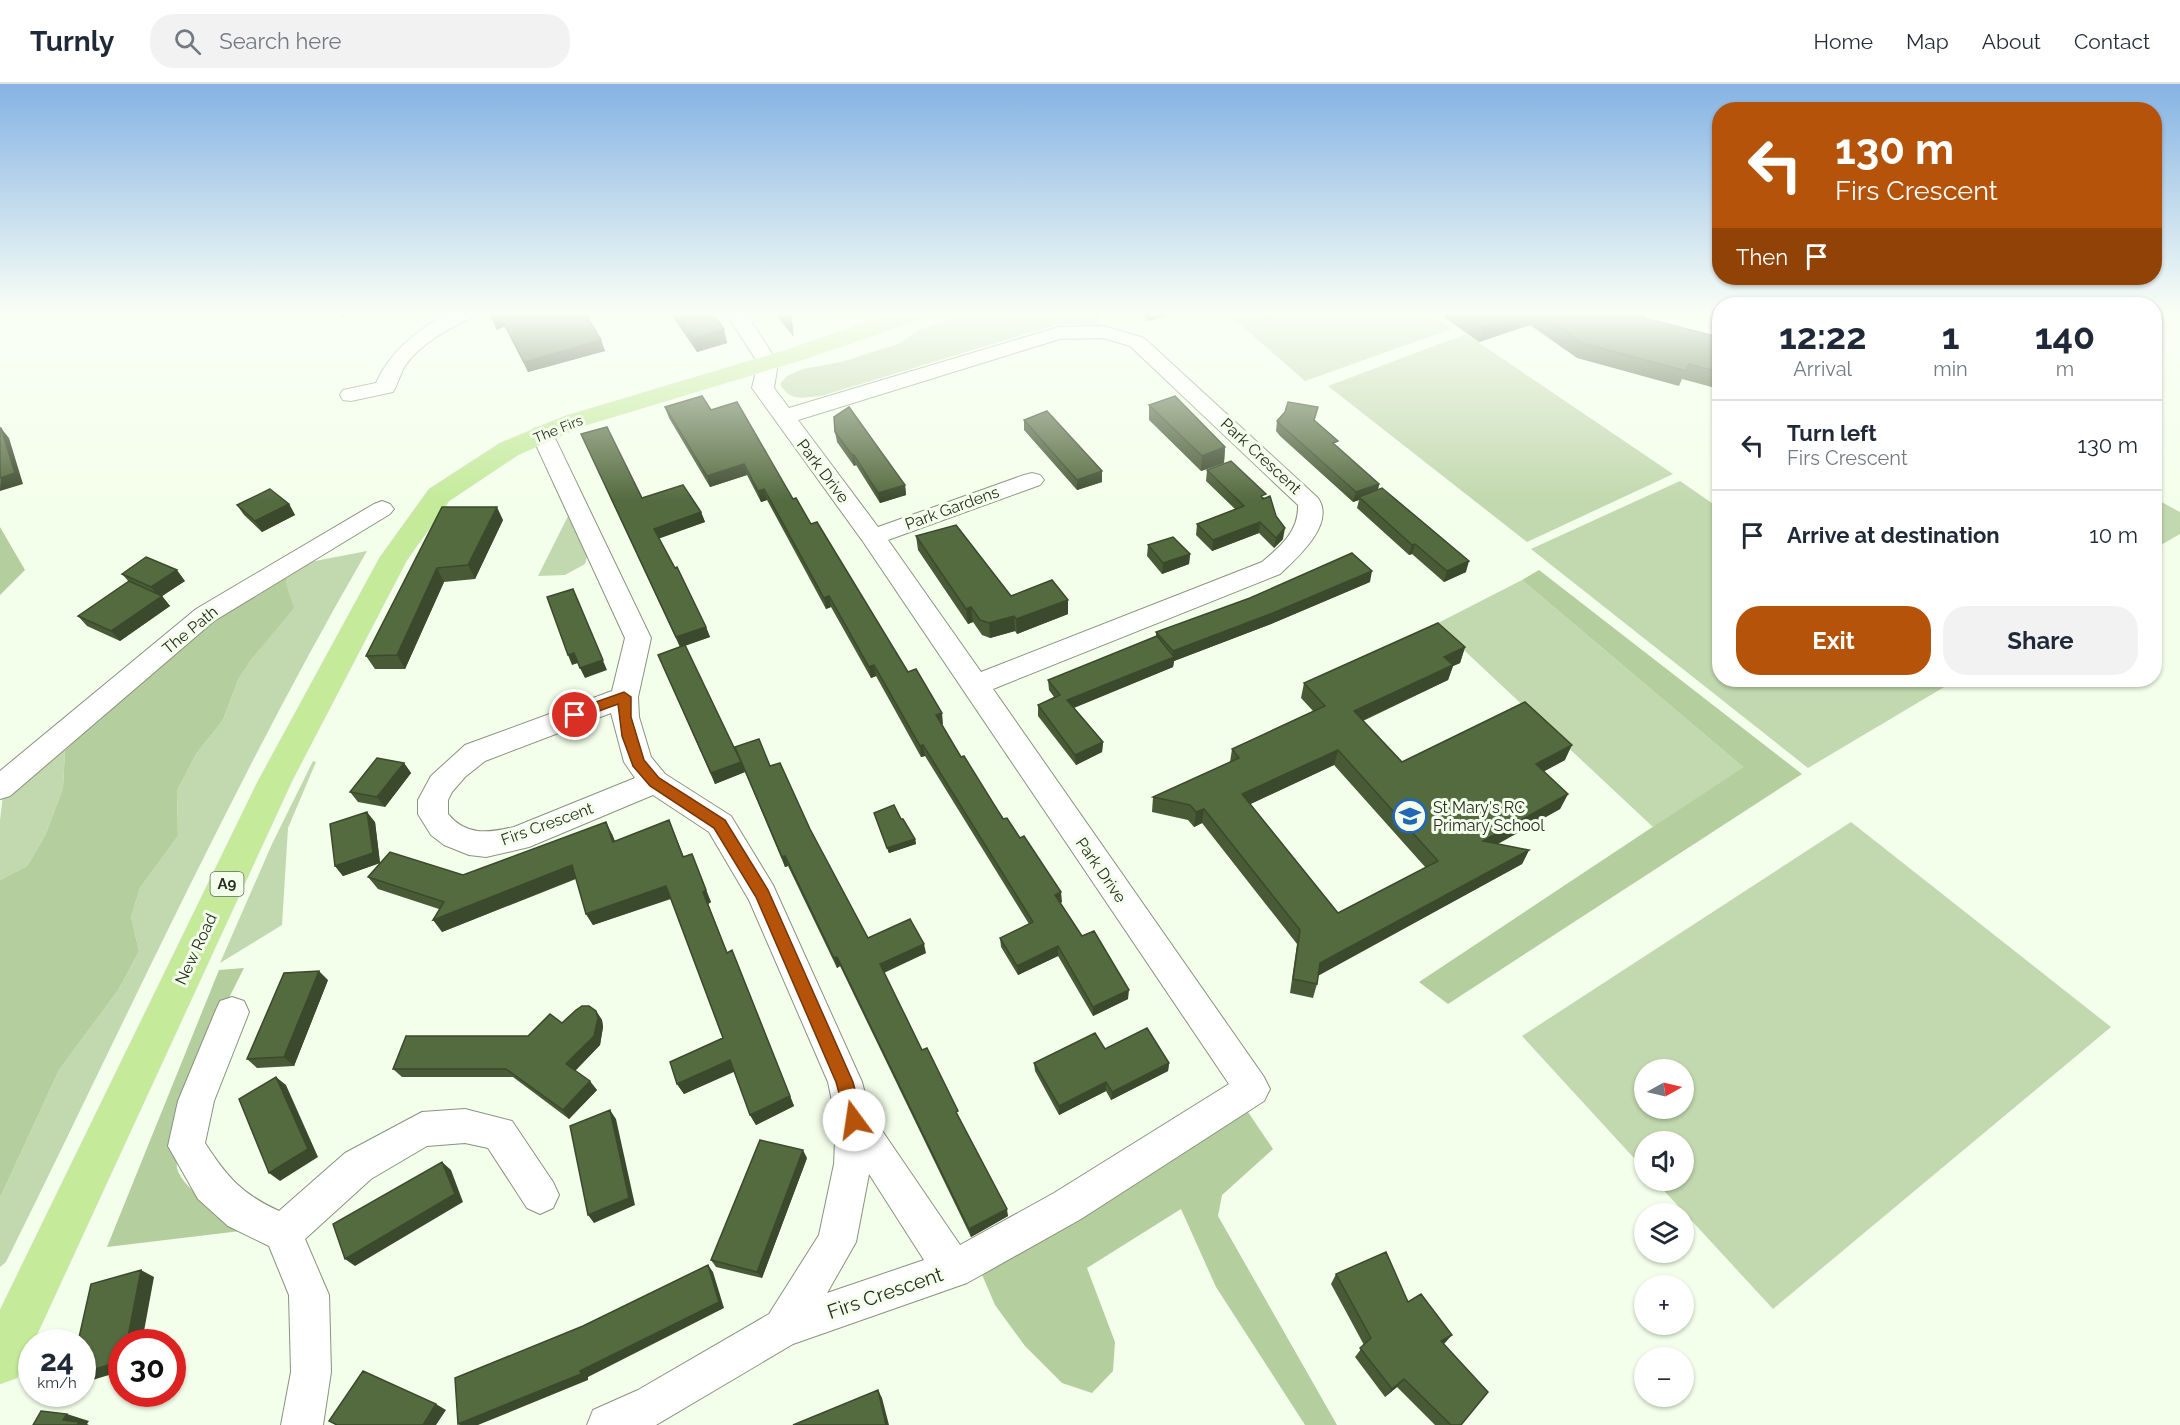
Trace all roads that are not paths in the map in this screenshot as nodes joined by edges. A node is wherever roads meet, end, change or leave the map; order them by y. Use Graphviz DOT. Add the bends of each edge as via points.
graph roads {
  1 [pos="390,376"];
  2 [pos="726,376"];
  3 [pos="765,376"];
  4 [pos="919,376"];
  5 [pos="1173,376"];
  6 [pos="351,395"];
  7 [pos="783,417"];
  8 [pos="542,434"];
  9 [pos="510,449"];
  10 [pos="1032,480"];
  11 [pos="382,509"];
  12 [pos="873,537"];
  13 [pos="976,685"];
  14 [pos="624,697"];
  15 [pos="8,782"];
  16 [pos="654,782"];
  17 [pos="232,1012"];
  18 [pos="854,1120"];
  19 [pos="540,1195"];
  20 [pos="283,1233"];
  21 [pos="953,1269"];
  22 [pos="783,1328"];
  23 [pos="0,1361"];
  24 [pos="302,1425"];
  25 [pos="608,1425"];
  1 -- 6 [label="street" via="385,387"];
  2 -- 8 [label="main road, The Firs / A9"];
  3 -- 7 [label="street, Park Drive" via="762,388"];
  4 -- 7 [label="street, Park Crescent"];
  5 -- 13 [label="street, Park Crescent" via="1310,503 1300,541 1271,568"];
  7 -- 12 [label="street, Park Drive"];
  8 -- 9 [label="main road, The Firs / A9"];
  8 -- 14 [label="street, Firs Crescent" via="638,638"];
  9 -- 23 [label="main road, New Road / A9" via="439,495 394,557 275,781"];
  10 -- 12 [label="street, Park Gardens"];
  11 -- 15 [label="street, The Path" via="206,615"];
  12 -- 13 [label="street, Park Drive"];
  13 -- 21 [label="street, Park Drive" via="1252,1089 1052,1215"];
  14 -- 16 [label="street, Firs Crescent" via="628,736 638,762"];
  14 -- 16 [label="street, Firs Crescent" via="475,753 458,766 436,794 434,815 442,829 458,837 475,844 497,843"];
  16 -- 18 [label="street, Firs Crescent" via="720,824 762,894 845,1082"];
  17 -- 20 [label="street" via="196,1101 186,1146 211,1186 241,1213"];
  18 -- 21 [label="street, Firs Crescent"];
  18 -- 22 [label="street, Firs Crescent" via="852,1164 837,1242"];
  19 -- 20 [label="street" via="499,1133 465,1126 422,1129 358,1166"];
  20 -- 24 [label="street" via="309,1295 311,1372"];
  21 -- 22 [label="street, Firs Crescent"];
  22 -- 25 [label="street, Firs Crescent" via="653,1405"];
}
